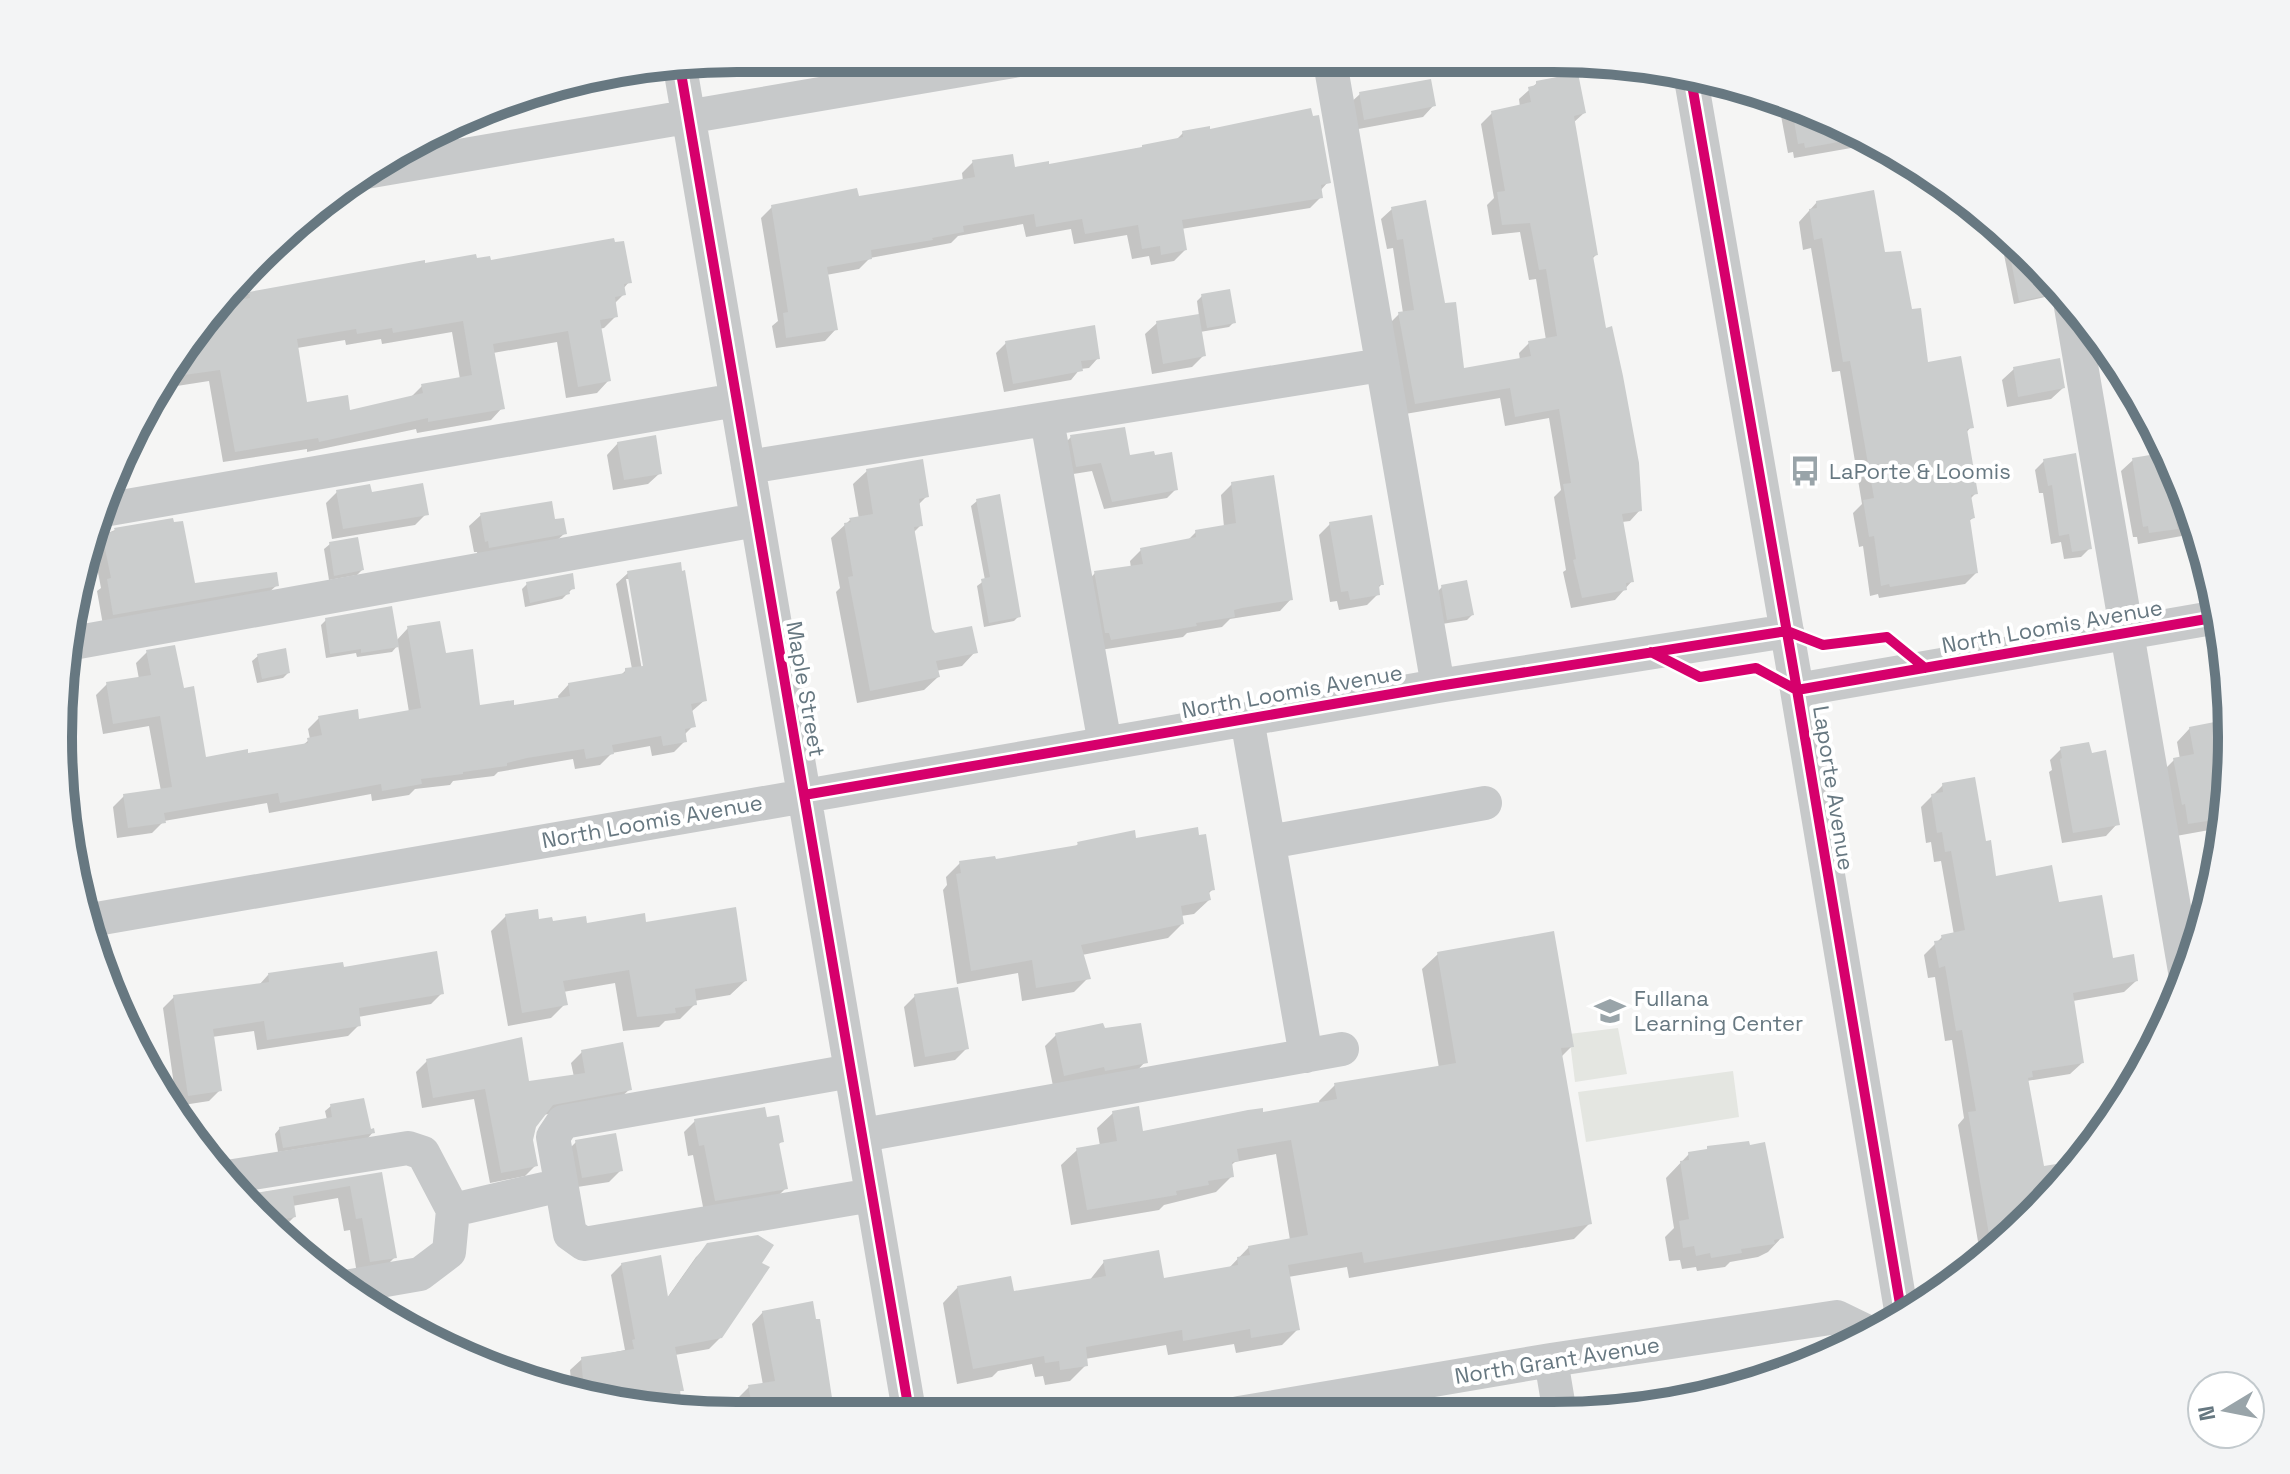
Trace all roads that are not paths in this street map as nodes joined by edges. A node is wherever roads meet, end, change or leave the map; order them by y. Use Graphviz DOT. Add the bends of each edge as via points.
graph roads {
  1 [pos="948,72"];
  2 [pos="1332,72"];
  3 [pos="681,74"];
  4 [pos="1692,87"];
  5 [pos="688,116"];
  6 [pos="396,166"];
  7 [pos="2074,324"];
  8 [pos="1381,365"];
  9 [pos="736,400"];
  10 [pos="1047,420"];
  11 [pos="748,467"];
  12 [pos="113,508"];
  13 [pos="756,520"];
  14 [pos="2207,619"];
  15 [pos="1787,631"];
  16 [pos="2129,633"];
  17 [pos="79,642"];
  18 [pos="1438,686"];
  19 [pos="1797,690"];
  20 [pos="1247,719"];
  21 [pos="1105,744"];
  22 [pos="804,795"];
  23 [pos="1485,803"];
  24 [pos="1269,842"];
  25 [pos="98,919"];
  26 [pos="2182,953"];
  27 [pos="1342,1049"];
  28 [pos="1306,1056"];
  29 [pos="851,1071"];
  30 [pos="863,1135"];
  31 [pos="237,1175"];
  32 [pos="561,1185"];
  33 [pos="872,1195"];
  34 [pos="453,1210"];
  35 [pos="360,1284"];
  36 [pos="1900,1304"];
  37 [pos="1858,1327"];
  38 [pos="1551,1360"];
  39 [pos="907,1402"];
  40 [pos="1304,1402"];
  41 [pos="1558,1402"];
  1 -- 5 [label="street"];
  2 -- 8 [label="street"];
  3 -- 5 [label="street, Maple Street"];
  4 -- 15 [label="street, Laporte Avenue"];
  5 -- 6 [label="street"];
  5 -- 9 [label="street, Maple Street"];
  7 -- 16 [label="street"];
  8 -- 10 [label="street"];
  8 -- 18 [label="street"];
  9 -- 11 [label="street, Maple Street"];
  9 -- 12 [label="street"];
  10 -- 11 [label="street"];
  10 -- 21 [label="street"];
  11 -- 13 [label="street, Maple Street"];
  13 -- 17 [label="street"];
  13 -- 22 [label="street, Maple Street"];
  14 -- 16 [label="street, North Loomis Avenue"];
  15 -- 18 [label="street, North Loomis Avenue"];
  15 -- 19 [label="street, Laporte Avenue"];
  16 -- 19 [label="street, North Loomis Avenue"];
  16 -- 26 [label="street"];
  18 -- 20 [label="street, North Loomis Avenue"];
  19 -- 36 [label="street, Laporte Avenue"];
  20 -- 21 [label="street, North Loomis Avenue"];
  20 -- 24 [label="street"];
  21 -- 22 [label="street, North Loomis Avenue"];
  22 -- 25 [label="street, North Loomis Avenue"];
  22 -- 29 [label="street, Maple Street"];
  23 -- 24 [label="street"];
  24 -- 28 [label="street"];
  27 -- 28 [label="street"];
  28 -- 30 [label="street"];
  29 -- 30 [label="street, Maple Street"];
  29 -- 32 [label="street" via="563,1122 553,1137"];
  30 -- 33 [label="street, Maple Street"];
  31 -- 34 [label="street" via="408,1148 423,1153"];
  32 -- 33 [label="street" via="570,1234 584,1244"];
  32 -- 34 [label="street"];
  33 -- 39 [label="street, Maple Street"];
  34 -- 35 [label="street" via="449,1252 420,1274"];
  37 -- 38 [label="street, North Grant Avenue" via="1837,1317"];
  38 -- 40 [label="street, North Grant Avenue"];
  38 -- 41 [label="street"];
}
